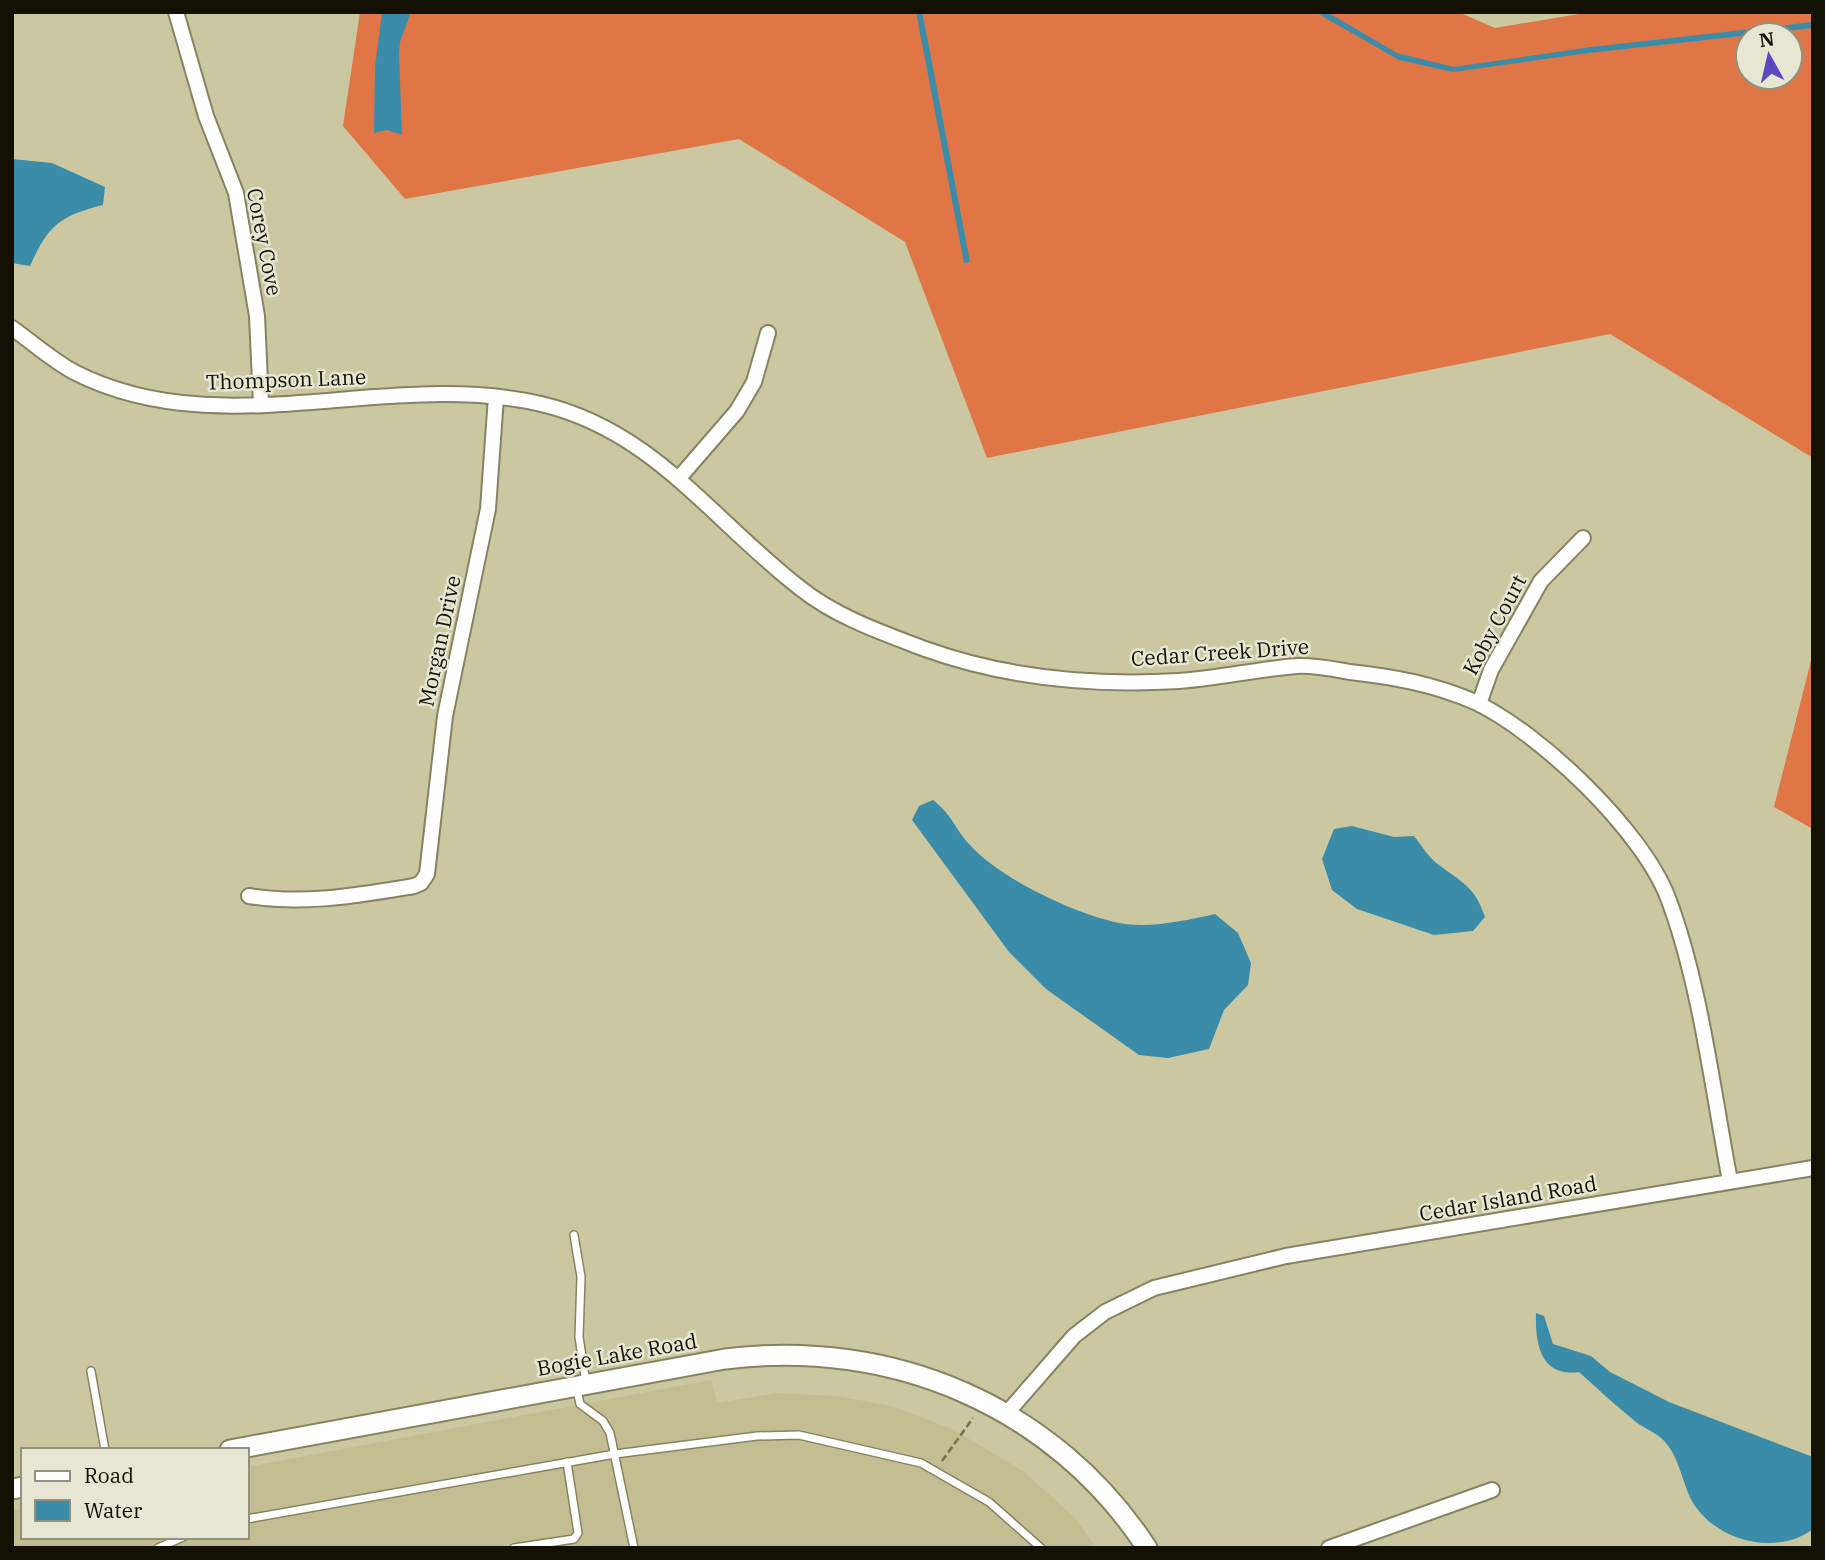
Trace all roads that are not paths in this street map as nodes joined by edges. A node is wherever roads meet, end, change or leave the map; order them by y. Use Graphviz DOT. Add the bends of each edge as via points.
graph roads {
  1 [pos="176,12"];
  2 [pos="12,328"];
  3 [pos="768,332"];
  4 [pos="496,397"];
  5 [pos="261,404"];
  6 [pos="679,478"];
  7 [pos="1583,538"];
  8 [pos="1479,704"];
  9 [pos="250,896"];
  10 [pos="1813,1168"];
  11 [pos="1730,1181"];
  12 [pos="574,1235"];
  13 [pos="91,1371"];
  14 [pos="581,1385"];
  15 [pos="1007,1413"];
  16 [pos="105,1448"];
  17 [pos="241,1448"];
  18 [pos="615,1454"];
  19 [pos="567,1462"];
  20 [pos="1492,1490"];
  21 [pos="248,1518"];
  22 [pos="514,1548"];
  23 [pos="634,1548"];
  24 [pos="1041,1548"];
  25 [pos="1147,1548"];
  26 [pos="1329,1548"];
  1 -- 5 [label="street, Corey Cove" via="206,116 236,193 257,316"];
  2 -- 5 [label="street, Thompson Lane" via="73,371 144,397 212,407"];
  3 -- 6 [label="street" via="754,382 737,411"];
  4 -- 5 [label="street, Thompson Lane" via="469,394"];
  4 -- 6 [label="street, Cedar Creek Drive" via="541,404 601,424 652,455"];
  4 -- 9 [label="street, Morgan Drive" via="488,509 445,716 427,874 414,886 349,897 297,901"];
  6 -- 8 [label="street, Cedar Creek Drive" via="737,536 805,593 871,629 962,662 1050,679 1179,681 1303,665 1418,681"];
  7 -- 8 [label="street, Koby Court" via="1541,581 1491,670"];
  8 -- 11 [label="street, Cedar Creek Drive" via="1553,755 1621,821 1667,895 1694,991"];
  10 -- 11 [label="street, Cedar Island Road"];
  11 -- 15 [label="street, Cedar Island Road" via="1286,1256 1154,1288 1105,1312 1059,1350"];
  12 -- 14 [label="lane" via="581,1278"];
  13 -- 16 [label="lane"];
  14 -- 15 [label="main road, Bogie Lake Road" via="725,1359 807,1354 901,1369"];
  14 -- 17 [label="main road, Bogie Lake Road"];
  14 -- 18 [label="lane" via="580,1404 603,1421"];
  15 -- 25 [label="main road, Bogie Lake Road" via="1084,1471 1118,1507"];
  18 -- 19 [label="lane"];
  18 -- 23 [label="lane"];
  18 -- 24 [label="lane" via="799,1435 898,1457 934,1471 989,1502"];
  19 -- 21 [label="lane"];
  19 -- 22 [label="lane" via="578,1533 574,1539"];
  20 -- 26 [label="street"];
}
